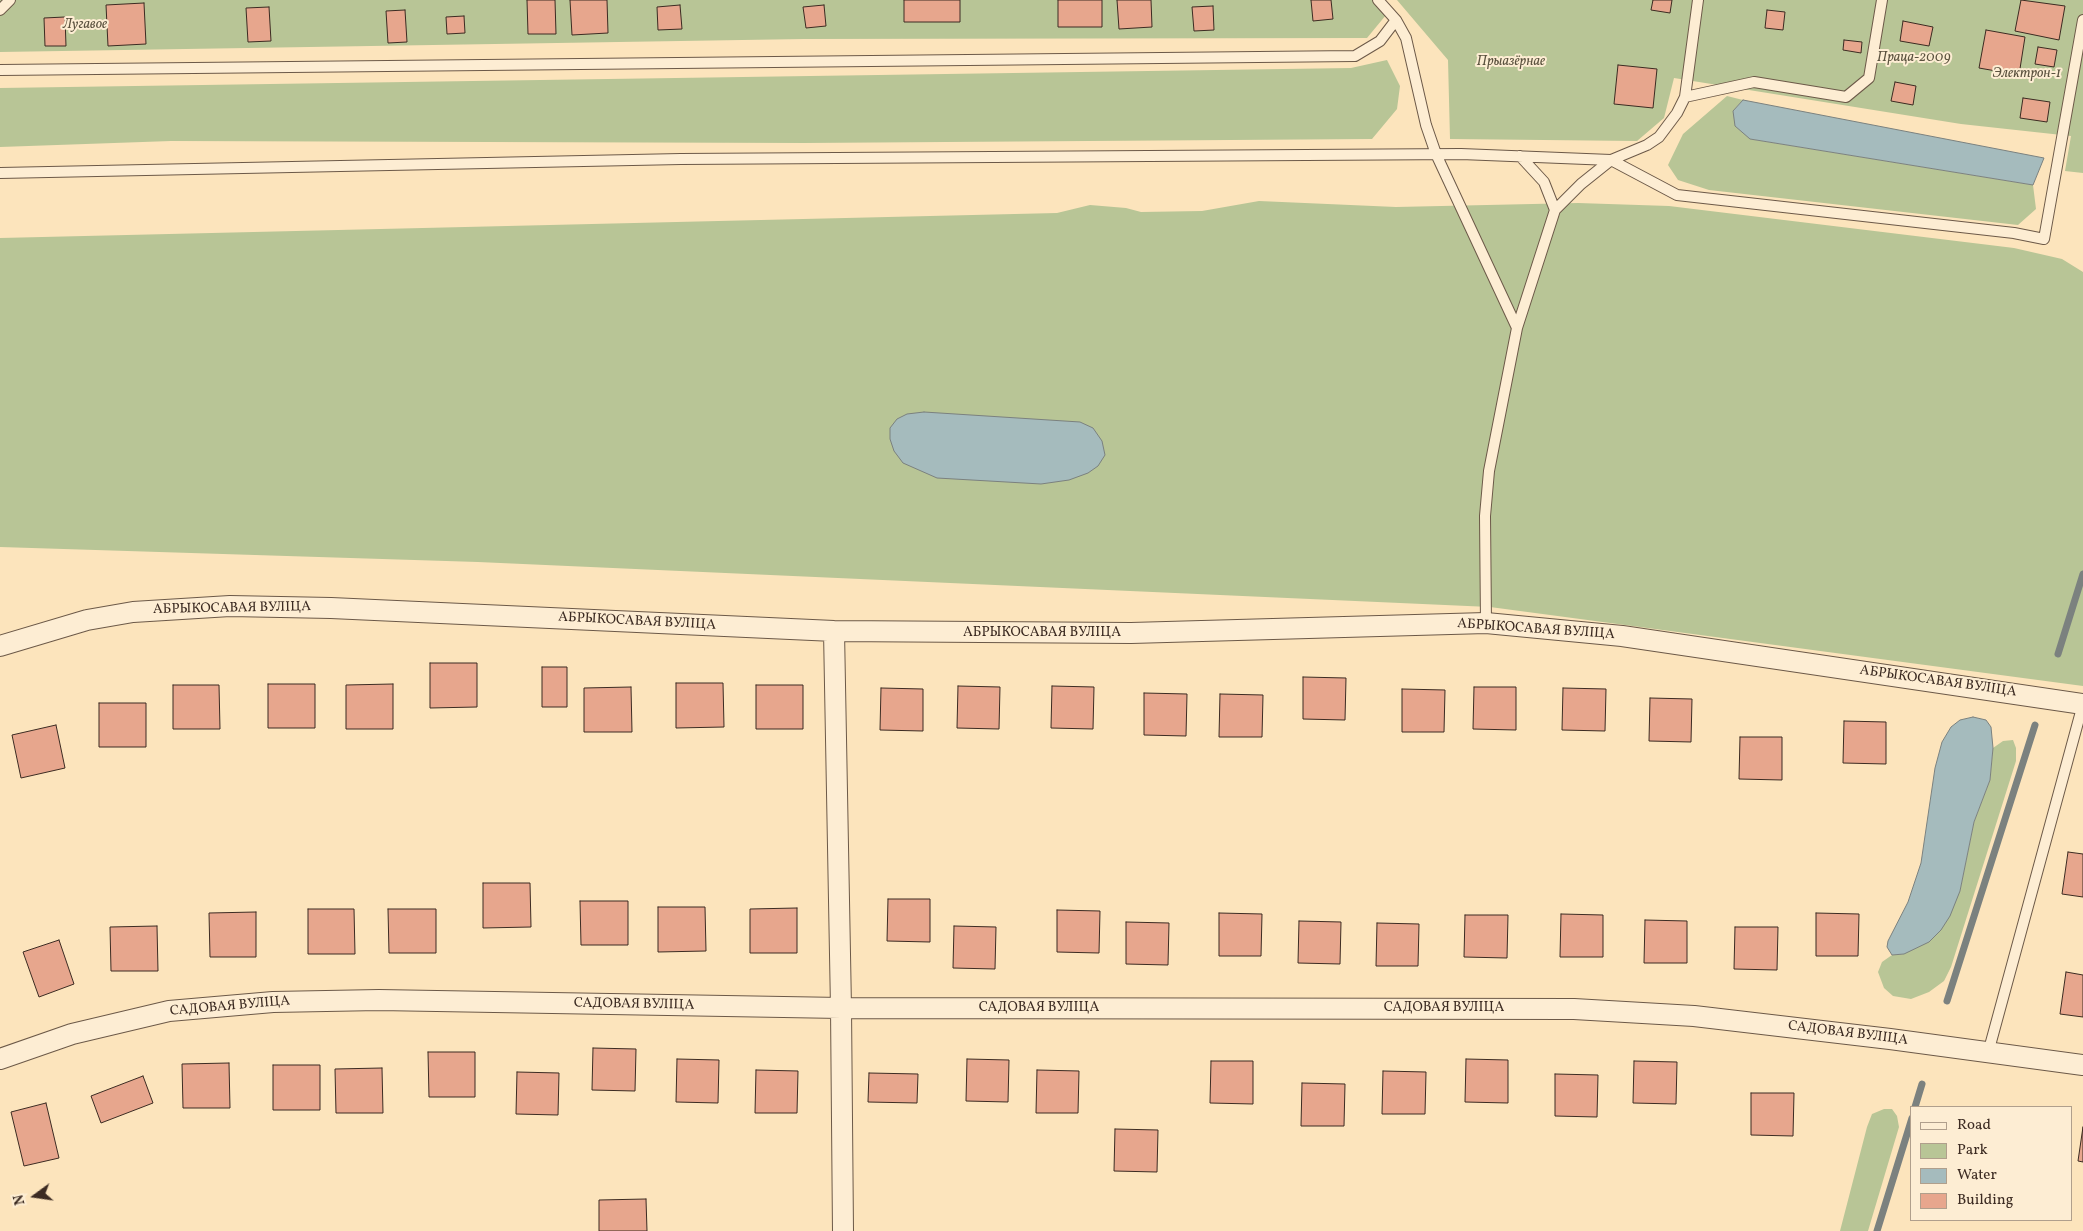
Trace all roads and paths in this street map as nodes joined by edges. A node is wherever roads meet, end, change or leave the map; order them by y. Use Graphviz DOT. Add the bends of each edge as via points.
graph roads {
  1 [pos="10,0"];
  2 [pos="1378,0"];
  3 [pos="1698,0"];
  4 [pos="1882,0"];
  5 [pos="0,10"];
  6 [pos="1396,20"];
  7 [pos="2083,20"];
  8 [pos="0,70"];
  9 [pos="1684,97"];
  10 [pos="1436,154"];
  11 [pos="1520,156"];
  12 [pos="1611,160"];
  13 [pos="0,173"];
  14 [pos="1555,210"];
  15 [pos="1517,328"];
  16 [pos="1486,623"];
  17 [pos="834,631"];
  18 [pos="0,646"];
  19 [pos="2083,704"];
  20 [pos="841,1008"];
  21 [pos="1988,1052"];
  22 [pos="0,1059"];
  23 [pos="2083,1065"];
  24 [pos="843,1231"];
  1 -- 5 [label="lane"];
  2 -- 6 [label="lane"];
  3 -- 9 [label="lane"];
  4 -- 9 [label="lane" via="1869,78 1846,97 1754,82"];
  6 -- 8 [label="lane" via="1380,41 1355,56"];
  6 -- 10 [label="lane" via="1412,57 1419,100"];
  7 -- 12 [label="lane" via="2044,239 1678,194"];
  9 -- 12 [label="lane" via="1677,113 1659,136 1647,145"];
  10 -- 11 [label="lane"];
  10 -- 13 [label="lane" via="682,158"];
  10 -- 15 [label="lane"];
  11 -- 12 [label="lane"];
  11 -- 14 [label="lane" via="1544,182"];
  12 -- 14 [label="lane"];
  14 -- 15 [label="lane"];
  15 -- 16 [label="lane" via="1489,471 1484,516"];
  16 -- 17 [label="street, АБРЫКОСАВАЯ ВУЛІЦА" via="1131,633"];
  16 -- 19 [label="street, АБРЫКОСАВАЯ ВУЛІЦА" via="1622,636"];
  17 -- 18 [label="street, АБРЫКОСАВАЯ ВУЛІЦА" via="230,606 142,612 87,620"];
  17 -- 20 [label="street"];
  19 -- 21 [label="lane"];
  20 -- 21 [label="street, САДОВАЯ ВУЛІЦА" via="1574,1009 1694,1016"];
  20 -- 22 [label="street, САДОВАЯ ВУЛІЦА" via="379,1000 223,1005 141,1017 72,1034"];
  20 -- 24 [label="street"];
  21 -- 23 [label="street, САДОВАЯ ВУЛІЦА"];
}
